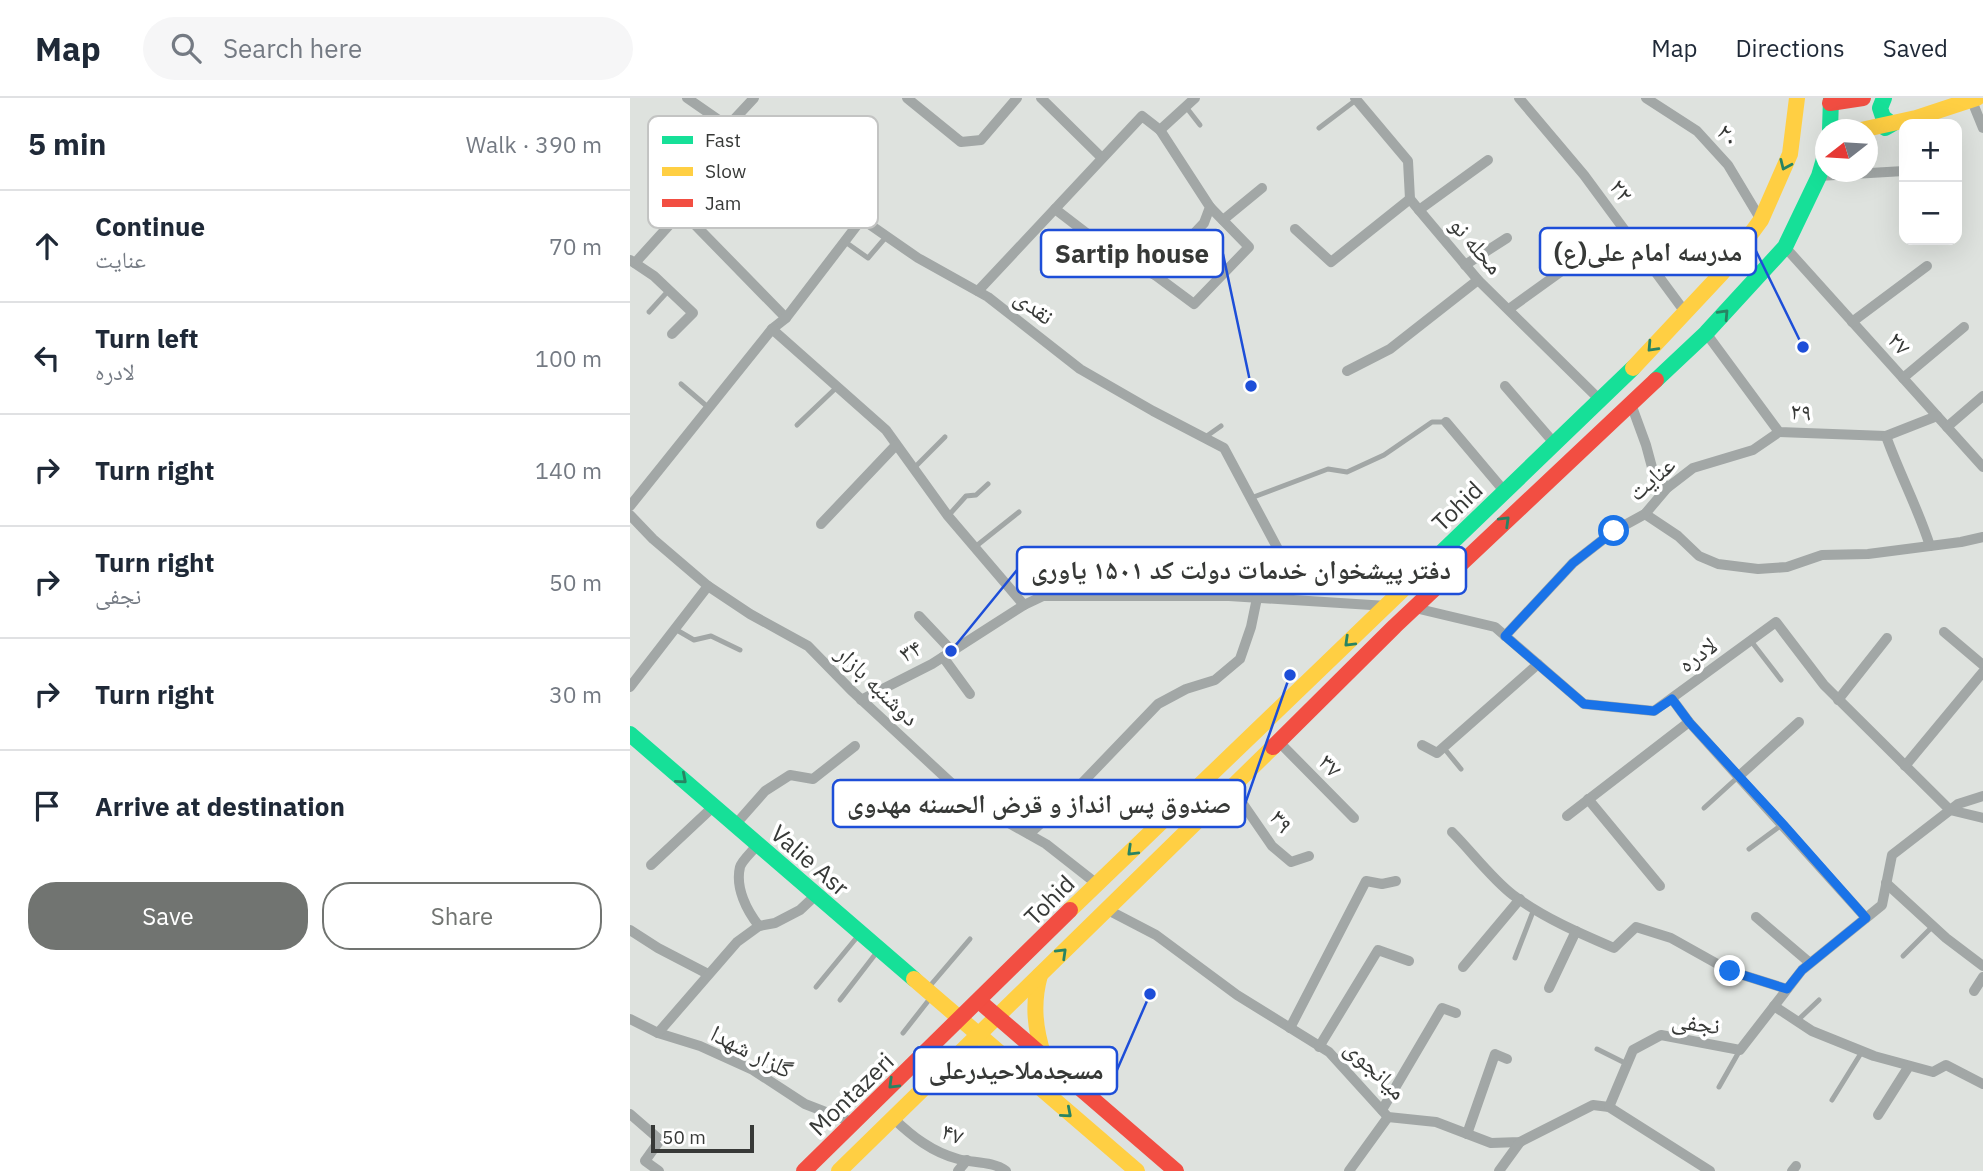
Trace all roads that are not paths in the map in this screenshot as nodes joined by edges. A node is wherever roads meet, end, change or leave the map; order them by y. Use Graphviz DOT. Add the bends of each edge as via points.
graph roads {
  1 [pos="687,98"];
  2 [pos="754,98"];
  3 [pos="907,98"];
  4 [pos="1017,98"];
  5 [pos="1041,98"];
  6 [pos="1195,98"];
  7 [pos="1519,98"];
  8 [pos="1646,98"];
  9 [pos="1797,98"];
  10 [pos="1863,98"];
  11 [pos="1884,98"];
  12 [pos="1355,99"];
  13 [pos="1975,99"];
  14 [pos="1831,101"];
  15 [pos="1185,107"];
  16 [pos="713,116"];
  17 [pos="737,116"];
  18 [pos="1830,119"];
  19 [pos="1892,124"];
  20 [pos="1200,125"];
  21 [pos="1878,127"];
  22 [pos="1319,128"];
  23 [pos="1983,128"];
  24 [pos="1160,130"];
  25 [pos="1878,132"];
  26 [pos="1102,158"];
  27 [pos="1488,160"];
  28 [pos="1899,171"];
  29 [pos="1878,172"];
  30 [pos="1818,182"];
  31 [pos="1262,188"];
  32 [pos="1410,199"];
  33 [pos="1210,207"];
  34 [pos="1055,208"];
  35 [pos="1419,210"];
  36 [pos="1223,220"];
  37 [pos="1761,220"];
  38 [pos="666,228"];
  39 [pos="699,228"];
  40 [pos="854,228"];
  41 [pos="872,228"];
  42 [pos="1295,229"];
  43 [pos="886,237"];
  44 [pos="1507,238"];
  45 [pos="844,241"];
  46 [pos="1785,247"];
  47 [pos="1577,260"];
  48 [pos="633,262"];
  49 [pos="1465,265"];
  50 [pos="1927,266"];
  51 [pos="1155,275"];
  52 [pos="1478,280"];
  53 [pos="669,290"];
  54 [pos="978,292"];
  55 [pos="1509,309"];
  56 [pos="649,312"];
  57 [pos="1685,312"];
  58 [pos="786,318"];
  59 [pos="1852,322"];
  60 [pos="1964,327"];
  61 [pos="772,329"];
  62 [pos="1706,333"];
  63 [pos="672,334"];
  64 [pos="1347,371"];
  65 [pos="1903,378"];
  66 [pos="681,384"];
  67 [pos="1505,386"];
  68 [pos="837,387"];
  69 [pos="1983,396"];
  70 [pos="1600,400"];
  71 [pos="1631,404"];
  72 [pos="709,408"];
  73 [pos="1937,416"];
  74 [pos="1447,422"];
  75 [pos="797,425"];
  76 [pos="1221,426"];
  77 [pos="1947,427"];
  78 [pos="1779,432"];
  79 [pos="1886,436"];
  80 [pos="945,437"];
  81 [pos="1204,438"];
  82 [pos="1555,444"];
  83 [pos="897,445"];
  84 [pos="1983,467"];
  85 [pos="913,469"];
  86 [pos="988,484"];
  87 [pos="1667,488"];
  88 [pos="1505,492"];
  89 [pos="1251,498"];
  90 [pos="630,506"];
  91 [pos="1019,512"];
  92 [pos="1645,514"];
  93 [pos="630,515"];
  94 [pos="948,516"];
  95 [pos="821,524"];
  96 [pos="1469,526"];
  97 [pos="1980,541"];
  98 [pos="1484,542"];
  99 [pos="1930,546"];
  100 [pos="975,547"];
  101 [pos="708,586"];
  102 [pos="1257,598"];
  103 [pos="1284,599"];
  104 [pos="1024,605"];
  105 [pos="1387,606"];
  106 [pos="1415,608"];
  107 [pos="919,616"];
  108 [pos="675,629"];
  109 [pos="1944,632"];
  110 [pos="1505,636"];
  111 [pos="1887,638"];
  112 [pos="1751,640"];
  113 [pos="740,650"];
  114 [pos="947,654"];
  115 [pos="1538,664"];
  116 [pos="1983,665"];
  117 [pos="1983,672"];
  118 [pos="1781,680"];
  119 [pos="630,687"];
  120 [pos="971,694"];
  121 [pos="861,699"];
  122 [pos="1672,699"];
  123 [pos="1838,699"];
  124 [pos="1689,722"];
  125 [pos="1800,722"];
  126 [pos="630,734"];
  127 [pos="1279,742"];
  128 [pos="1422,745"];
  129 [pos="855,746"];
  130 [pos="1443,747"];
  131 [pos="1905,766"];
  132 [pos="1461,768"];
  133 [pos="1738,777"];
  134 [pos="1232,788"];
  135 [pos="1983,796"];
  136 [pos="1588,799"];
  137 [pos="714,806"];
  138 [pos="1704,808"];
  139 [pos="1950,810"];
  140 [pos="1567,816"];
  141 [pos="1353,818"];
  142 [pos="1983,818"];
  143 [pos="1783,824"];
  144 [pos="735,825"];
  145 [pos="1452,832"];
  146 [pos="1028,834"];
  147 [pos="758,844"];
  148 [pos="1749,849"];
  149 [pos="1309,856"];
  150 [pos="651,865"];
  151 [pos="1396,881"];
  152 [pos="1886,883"];
  153 [pos="1097,884"];
  154 [pos="1660,886"];
  155 [pos="816,895"];
  156 [pos="1520,899"];
  157 [pos="1534,909"];
  158 [pos="1108,910"];
  159 [pos="1756,917"];
  160 [pos="1866,918"];
  161 [pos="759,926"];
  162 [pos="1933,926"];
  163 [pos="630,930"];
  164 [pos="1576,931"];
  165 [pos="860,933"];
  166 [pos="970,939"];
  167 [pos="879,950"];
  168 [pos="1903,956"];
  169 [pos="1515,958"];
  170 [pos="1409,961"];
  171 [pos="1810,963"];
  172 [pos="1983,966"];
  173 [pos="1463,967"];
  174 [pos="708,974"];
  175 [pos="1041,974"];
  176 [pos="1983,977"];
  177 [pos="817,987"];
  178 [pos="1549,988"];
  179 [pos="1787,989"];
  180 [pos="1974,992"];
  181 [pos="929,993"];
  182 [pos="840,1000"];
  183 [pos="1819,1000"];
  184 [pos="979,1001"];
  185 [pos="1774,1006"];
  186 [pos="1456,1013"];
  187 [pos="998,1017"];
  188 [pos="630,1019"];
  189 [pos="960,1020"];
  190 [pos="1797,1021"];
  191 [pos="1290,1028"];
  192 [pos="658,1033"];
  193 [pos="903,1033"];
  194 [pos="979,1036"];
  195 [pos="1319,1047"];
  196 [pos="1597,1049"];
  197 [pos="1741,1050"];
  198 [pos="1863,1051"];
  199 [pos="1044,1057"];
  200 [pos="1507,1059"];
  201 [pos="1628,1064"];
  202 [pos="1909,1066"];
  203 [pos="1016,1069"];
  204 [pos="931,1082"];
  205 [pos="1983,1084"];
  206 [pos="1719,1087"];
  207 [pos="1832,1100"];
  208 [pos="1609,1107"];
  209 [pos="1385,1113"];
  210 [pos="630,1114"];
  211 [pos="1878,1115"];
  212 [pos="893,1118"];
  213 [pos="1120,1122"];
  214 [pos="854,1123"];
  215 [pos="1467,1134"];
  216 [pos="1102,1142"];
  217 [pos="1520,1142"];
  218 [pos="967,1160"];
  219 [pos="645,1161"];
  220 [pos="637,1171"];
  221 [pos="659,1171"];
  222 [pos="804,1171"];
  223 [pos="839,1171"];
  224 [pos="958,1171"];
  225 [pos="1006,1171"];
  226 [pos="1137,1171"];
  227 [pos="1176,1171"];
  228 [pos="1349,1171"];
  229 [pos="1500,1171"];
  230 [pos="1710,1171"];
  1 -- 16 [label="street, نقدی"];
  2 -- 17 [label="street"];
  3 -- 4 [label="street" via="961,142 981,141"];
  5 -- 26 [label="street"];
  6 -- 15 [label="street"];
  7 -- 57 [label="street, ۲۲" via="1584,175"];
  8 -- 37 [label="street, ۲۰" via="1697,131 1728,165"];
  9 -- 37 [label="main road, Tohid, one-way" via="1790,154"];
  10 -- 14 [label="main road"];
  11 -- 19 [label="main road" via="1880,108"];
  12 -- 22 [label="lane"];
  12 -- 32 [label="street" via="1408,161"];
  13 -- 19 [label="main road"];
  13 -- 23 [label="street"];
  14 -- 18 [label="main road"];
  15 -- 20 [label="lane"];
  15 -- 24 [label="street"];
  19 -- 21 [label="main road"];
  19 -- 25 [label="main road"];
  24 -- 26 [label="street" via="1142,116"];
  24 -- 33 [label="street"];
  26 -- 34 [label="street"];
  27 -- 35 [label="street"];
  28 -- 29 [label="street"];
  30 -- 46 [label="main road, Tohid"];
  31 -- 36 [label="street"];
  32 -- 35 [label="street, محله نو"];
  32 -- 42 [label="street" via="1331,262"];
  33 -- 36 [label="street"];
  33 -- 51 [label="street" via="1204,223"];
  34 -- 51 [label="street" via="1098,242"];
  34 -- 54 [label="street"];
  35 -- 49 [label="street, محله نو"];
  36 -- 51 [label="street" via="1249,247 1194,304"];
  37 -- 57 [label="main road, Tohid" via="1722,273"];
  38 -- 48 [label="street"];
  39 -- 58 [label="street"];
  40 -- 45 [label="street"];
  41 -- 43 [label="street, نقدی"];
  43 -- 45 [label="lane" via="868,258"];
  43 -- 54 [label="street, نقدی"];
  44 -- 49 [label="street"];
  45 -- 58 [label="street"];
  46 -- 59 [label="street, ۲۷"];
  62 -- 46 [label="main road, Tohid, one-way"];
  47 -- 55 [label="street"];
  48 -- 53 [label="street"];
  49 -- 52 [label="street, محله نو"];
  50 -- 59 [label="street"];
  52 -- 55 [label="street, محله نو"];
  52 -- 64 [label="street" via="1390,349"];
  53 -- 56 [label="lane"];
  53 -- 63 [label="street" via="693,313"];
  54 -- 81 [label="street, نقدی" via="1080,369"];
  55 -- 70 [label="street, محله نو"];
  57 -- 70 [label="main road, Tohid, one-way"];
  58 -- 61 [label="street"];
  59 -- 65 [label="street, ۲۷"];
  60 -- 65 [label="street"];
  61 -- 68 [label="street"];
  61 -- 72 [label="street"];
  62 -- 71 [label="main road, Tohid"];
  62 -- 78 [label="street, ۲۹"];
  65 -- 73 [label="street, ۲۷"];
  66 -- 72 [label="lane"];
  67 -- 82 [label="street"];
  68 -- 75 [label="lane"];
  68 -- 83 [label="street"];
  69 -- 77 [label="street"];
  70 -- 82 [label="main road, Tohid"];
  71 -- 87 [label="street" via="1653,471"];
  98 -- 71 [label="main road, Tohid, one-way"];
  72 -- 90 [label="street"];
  73 -- 77 [label="street, ۲۷"];
  73 -- 79 [label="street, ۲۹"];
  74 -- 88 [label="street"];
  74 -- 89 [label="lane" via="1432,422 1384,455 1347,472 1328,469"];
  76 -- 81 [label="lane"];
  77 -- 84 [label="street, ۲۷"];
  78 -- 79 [label="street, ۲۹"];
  78 -- 87 [label="street, عنایت" via="1753,450 1693,468"];
  79 -- 99 [label="street"];
  80 -- 85 [label="lane"];
  81 -- 89 [label="street, نقدی" via="1224,448"];
  82 -- 88 [label="main road, Tohid"];
  83 -- 85 [label="street"];
  83 -- 95 [label="street"];
  85 -- 94 [label="street"];
  86 -- 94 [label="lane" via="976,495 966,496"];
  87 -- 92 [label="street, عنایت"];
  88 -- 96 [label="main road, Tohid"];
  89 -- 103 [label="street, نقدی" via="1279,551"];
  91 -- 100 [label="lane"];
  92 -- 99 [label="street" via="1699,556 1718,564 1758,569 1787,567 1822,555"];
  92 -- 110 [label="street, عنایت" via="1573,563"];
  93 -- 101 [label="street, دوشنبه بازار"];
  94 -- 100 [label="street"];
  96 -- 98 [label="main road"];
  96 -- 105 [label="main road, Tohid"];
  97 -- 99 [label="street"];
  98 -- 106 [label="main road, Tohid"];
  100 -- 104 [label="street"];
  101 -- 108 [label="street"];
  101 -- 121 [label="street, دوشنبه بازار" via="808,646"];
  102 -- 103 [label="street, ۳۴"];
  102 -- 104 [label="street, ۳۴" via="1044,596"];
  102 -- 146 [label="street" via="1240,659 1215,680 1158,704"];
  103 -- 105 [label="street, ۳۴"];
  104 -- 114 [label="street, ۳۴"];
  105 -- 153 [label="main road, Tohid, one-way"];
  106 -- 110 [label="street, لادره" via="1495,627"];
  106 -- 127 [label="main road, Tohid"];
  107 -- 114 [label="street"];
  108 -- 113 [label="lane" via="695,640 711,636"];
  108 -- 119 [label="street"];
  109 -- 116 [label="street"];
  110 -- 115 [label="street, لادره"];
  111 -- 123 [label="street"];
  112 -- 118 [label="lane"];
  112 -- 122 [label="street, لادره"];
  112 -- 123 [label="street, لادره" via="1776,622"];
  114 -- 120 [label="street"];
  114 -- 121 [label="street, ۳۴"];
  115 -- 122 [label="street, لادره" via="1584,704 1654,711"];
  115 -- 130 [label="street"];
  117 -- 131 [label="street"];
  121 -- 146 [label="street, دوشنبه بازار" via="961,792"];
  122 -- 124 [label="street"];
  123 -- 131 [label="street, لادره"];
  124 -- 133 [label="street"];
  124 -- 136 [label="street"];
  125 -- 133 [label="street"];
  126 -- 137 [label="main road, Valie Asr, one-way"];
  127 -- 134 [label="main road, Tohid"];
  127 -- 141 [label="street, ۳۷"];
  128 -- 130 [label="street" via="1437,753"];
  129 -- 144 [label="street" via="813,779 790,775 765,791"];
  130 -- 132 [label="lane"];
  131 -- 139 [label="street, لادره"];
  133 -- 138 [label="lane"];
  133 -- 143 [label="street"];
  134 -- 149 [label="street, ۳۹" via="1272,846 1291,862"];
  134 -- 158 [label="main road, Tohid"];
  135 -- 139 [label="street, نجفی"];
  136 -- 140 [label="street"];
  136 -- 154 [label="street"];
  137 -- 144 [label="main road, Valie Asr"];
  137 -- 150 [label="street"];
  139 -- 142 [label="street"];
  139 -- 152 [label="street, نجفی" via="1892,855"];
  143 -- 148 [label="lane"];
  143 -- 160 [label="street"];
  144 -- 147 [label="main road, Valie Asr"];
  145 -- 156 [label="street"];
  146 -- 153 [label="street, دوشنبه بازار"];
  147 -- 155 [label="main road, Valie Asr"];
  147 -- 161 [label="street" via="740,866 741,892"];
  151 -- 191 [label="street" via="1366,881"];
  152 -- 160 [label="street, نجفی" via="1882,905"];
  152 -- 162 [label="street"];
  153 -- 184 [label="main road, Tohid"];
  155 -- 161 [label="street" via="800,910"];
  155 -- 165 [label="main road, Valie Asr"];
  156 -- 157 [label="street"];
  156 -- 173 [label="street"];
  157 -- 164 [label="street"];
  157 -- 169 [label="lane"];
  175 -- 158 [label="main road, Tohid, one-way"];
  158 -- 191 [label="street, میانجوی" via="1156,934"];
  159 -- 171 [label="street"];
  160 -- 171 [label="street, نجفی"];
  161 -- 174 [label="street"];
  162 -- 168 [label="lane"];
  162 -- 172 [label="street"];
  163 -- 174 [label="street"];
  164 -- 178 [label="street"];
  164 -- 179 [label="street" via="1614,948 1636,927 1671,938 1730,971"];
  165 -- 167 [label="main road, Valie Asr"];
  165 -- 177 [label="lane"];
  166 -- 181 [label="lane"];
  167 -- 181 [label="main road, Valie Asr"];
  167 -- 182 [label="lane"];
  170 -- 195 [label="street" via="1378,950"];
  171 -- 179 [label="street, نجفی"];
  174 -- 192 [label="street"];
  175 -- 187 [label="main road, Tohid"];
  175 -- 199 [label="main road" via="1033,1011"];
  176 -- 180 [label="street"];
  179 -- 185 [label="street, نجفی"];
  181 -- 189 [label="main road, Valie Asr"];
  181 -- 193 [label="lane"];
  183 -- 190 [label="lane"];
  184 -- 187 [label="main road"];
  184 -- 189 [label="main road, Tohid"];
  185 -- 190 [label="street"];
  185 -- 197 [label="street, نجفی"];
  186 -- 209 [label="street" via="1442,1008"];
  187 -- 194 [label="main road, Tohid"];
  187 -- 199 [label="main road"];
  188 -- 192 [label="street, گلزار شهدا"];
  189 -- 194 [label="main road, Valie Asr"];
  189 -- 214 [label="main road, Montazeri, one-way"];
  190 -- 198 [label="street"];
  191 -- 195 [label="street, میانجوی"];
  192 -- 214 [label="street, گلزار شهدا" via="742,1065 805,1104"];
  194 -- 203 [label="main road, Valie Asr"];
  194 -- 204 [label="main road, Montazeri"];
  195 -- 209 [label="street, میانجوی" via="1329,1052"];
  196 -- 201 [label="lane"];
  197 -- 201 [label="street, نجفی" via="1661,1035 1633,1050"];
  197 -- 206 [label="lane"];
  198 -- 202 [label="street"];
  198 -- 207 [label="lane"];
  199 -- 213 [label="main road"];
  200 -- 215 [label="street" via="1495,1054"];
  201 -- 208 [label="street, نجفی"];
  202 -- 205 [label="street" via="1933,1072 1946,1065"];
  202 -- 211 [label="street"];
  203 -- 204 [label="main road" via="965,1069"];
  203 -- 216 [label="main road, Valie Asr, one-way"];
  204 -- 212 [label="main road, Montazeri"];
  208 -- 217 [label="street, میانجوی" via="1593,1105"];
  208 -- 230 [label="street"];
  209 -- 215 [label="street, میانجوی" via="1436,1122"];
  209 -- 228 [label="street"];
  210 -- 219 [label="street" via="660,1140"];
  212 -- 218 [label="street, ۴۷" via="920,1143"];
  212 -- 223 [label="main road, Montazeri"];
  213 -- 216 [label="main road"];
  213 -- 227 [label="main road"];
  214 -- 222 [label="main road, Montazeri"];
  215 -- 217 [label="street, میانجوی" via="1490,1143"];
  216 -- 226 [label="main road, Valie Asr"];
  217 -- 229 [label="street"];
  218 -- 224 [label="street"];
  218 -- 225 [label="street, ۴۷"];
  219 -- 220 [label="street"];
  219 -- 221 [label="street"];
}
